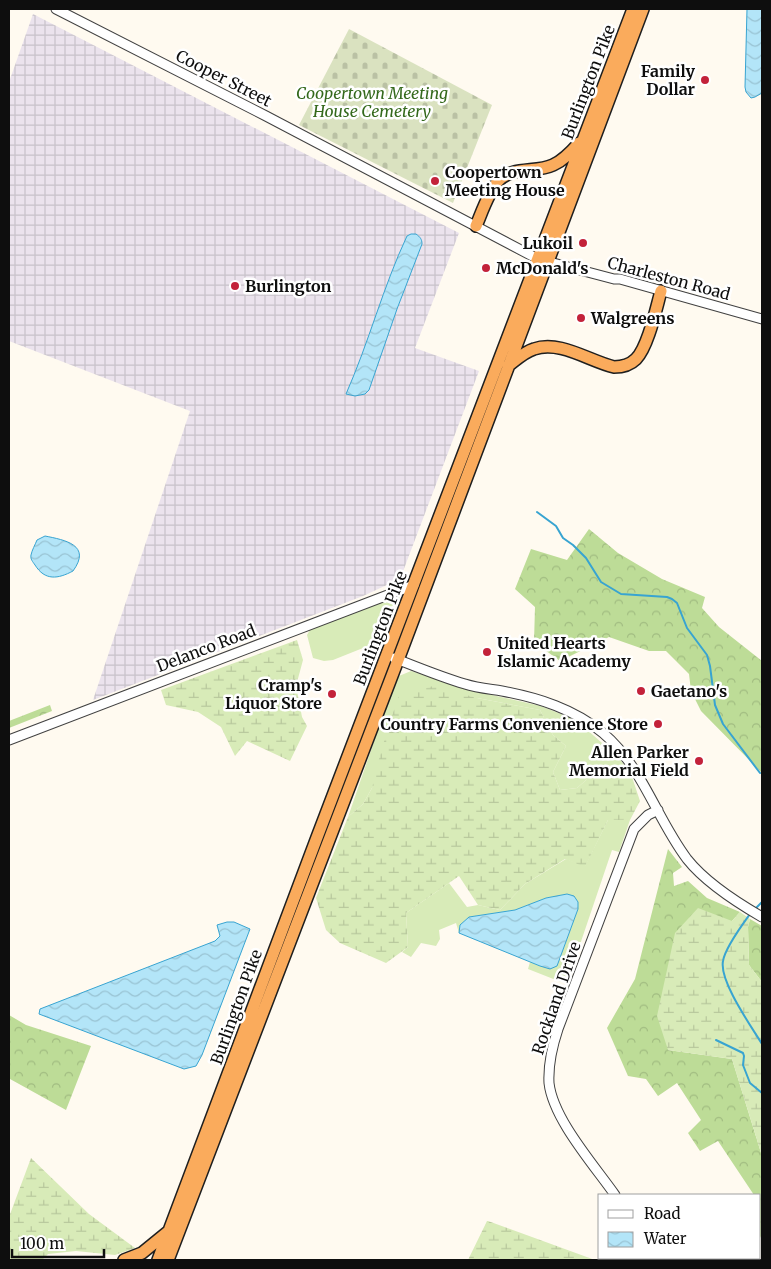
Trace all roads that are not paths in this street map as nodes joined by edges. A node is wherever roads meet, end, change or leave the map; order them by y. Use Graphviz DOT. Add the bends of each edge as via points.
graph roads {
  1 [pos="56,9"];
  2 [pos="633,9"];
  3 [pos="643,9"];
  4 [pos="584,138"];
  5 [pos="476,226"];
  6 [pos="542,260"];
  7 [pos="661,292"];
  8 [pos="762,319"];
  9 [pos="508,366"];
  10 [pos="414,585"];
  11 [pos="393,658"];
  12 [pos="9,740"];
  13 [pos="658,810"];
  14 [pos="759,915"];
  15 [pos="614,1194"];
  16 [pos="170,1230"];
  17 [pos="124,1260"];
  18 [pos="158,1260"];
  19 [pos="168,1260"];
  1 -- 5 [label="street, Cooper Street"];
  2 -- 4 [label="highway, Burlington Pike"];
  3 -- 6 [label="highway, Burlington Pike"];
  4 -- 5 [label="highway" via="554,165 511,172 503,177 493,189"];
  4 -- 6 [label="highway, Burlington Pike"];
  5 -- 6 [label="street, Cooper Street"];
  6 -- 7 [label="street, Charleston Road"];
  6 -- 9 [label="highway, Burlington Pike"];
  6 -- 10 [label="highway, Burlington Pike"];
  7 -- 8 [label="street, Charleston Road"];
  7 -- 9 [label="highway" via="640,353 629,364 614,367 563,350 542,347 524,354"];
  9 -- 11 [label="highway, Burlington Pike"];
  10 -- 11 [label="highway, Burlington Pike"];
  10 -- 12 [label="street, Delanco Road"];
  11 -- 13 [label="street" via="464,684 537,699 571,712 602,732 619,748"];
  11 -- 16 [label="highway, Burlington Pike" via="320,831"];
  11 -- 19 [label="highway, Burlington Pike"];
  13 -- 14 [label="street" via="692,864 715,885"];
  13 -- 15 [label="street, Rockland Drive" via="634,829 558,1030 550,1062 549,1084 560,1116"];
  16 -- 17 [label="highway" via="142,1253"];
  16 -- 18 [label="highway, Burlington Pike"];
}
